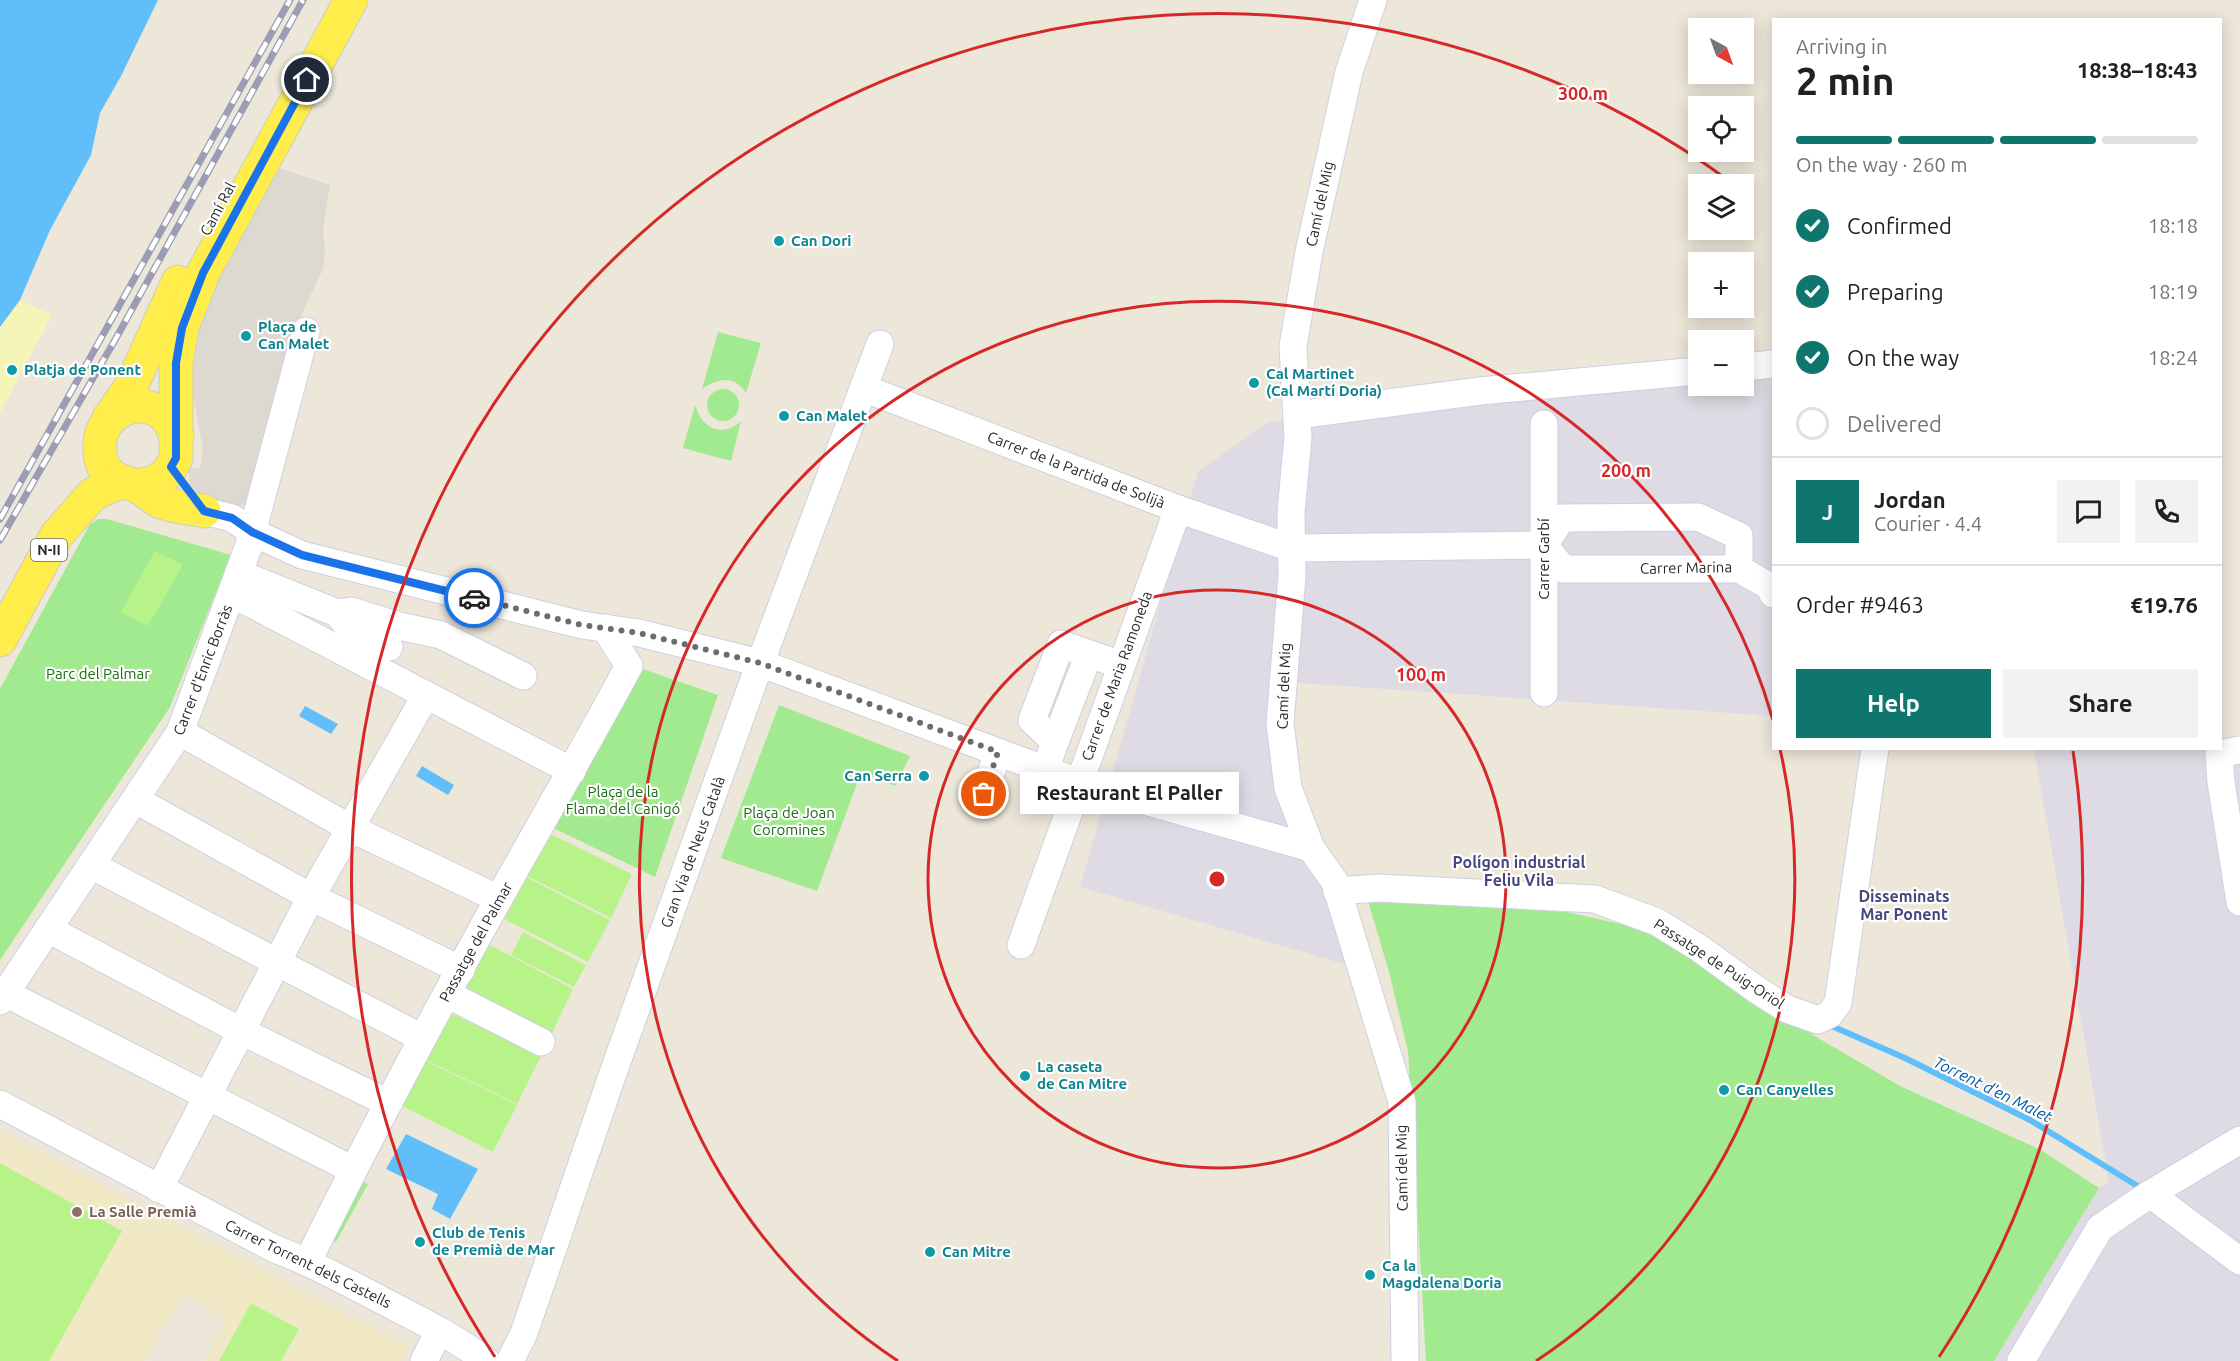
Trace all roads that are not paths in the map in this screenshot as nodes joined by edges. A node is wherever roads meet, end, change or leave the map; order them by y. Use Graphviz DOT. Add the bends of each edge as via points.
graph roads {
  1 [pos="329,0"];
  2 [pos="351,0"];
  3 [pos="1373,0"];
  4 [pos="306,332"];
  5 [pos="880,344"];
  6 [pos="1772,364"];
  7 [pos="1754,366"];
  8 [pos="1688,372"];
  9 [pos="863,388"];
  10 [pos="1297,415"];
  11 [pos="1545,424"];
  12 [pos="104,429"];
  13 [pos="174,452"];
  14 [pos="128,484"];
  15 [pos="1178,509"];
  16 [pos="204,511"];
  17 [pos="252,532"];
  18 [pos="1544,545"];
  19 [pos="1291,548"];
  20 [pos="1739,569"];
  21 [pos="236,583"];
  22 [pos="1772,592"];
  23 [pos="0,604"];
  24 [pos="337,613"];
  25 [pos="606,628"];
  26 [pos="0,640"];
  27 [pos="389,647"];
  28 [pos="760,663"];
  29 [pos="1121,665"];
  30 [pos="523,676"];
  31 [pos="1046,683"];
  32 [pos="1077,685"];
  33 [pos="1544,693"];
  34 [pos="426,695"];
  35 [pos="180,732"];
  36 [pos="1055,742"];
  37 [pos="1875,750"];
  38 [pos="998,752"];
  39 [pos="2229,752"];
  40 [pos="1045,770"];
  41 [pos="572,771"];
  42 [pos="1078,782"];
  43 [pos="984,794"];
  44 [pos="136,800"];
  45 [pos="350,828"];
  46 [pos="1311,848"];
  47 [pos="91,865"];
  48 [pos="1337,891"];
  49 [pos="311,897"];
  50 [pos="499,899"];
  51 [pos="2240,902"];
  52 [pos="48,929"];
  53 [pos="1021,945"];
  54 [pos="277,963"];
  55 [pos="461,970"];
  56 [pos="447,994"];
  57 [pos="3,997"];
  58 [pos="241,1031"];
  59 [pos="422,1038"];
  60 [pos="541,1042"];
  61 [pos="208,1096"];
  62 [pos="388,1103"];
  63 [pos="0,1104"];
  64 [pos="2240,1140"];
  65 [pos="352,1170"];
  66 [pos="159,1189"];
  67 [pos="2150,1194"];
  68 [pos="308,1261"];
  69 [pos="2240,1261"];
  70 [pos="439,1331"];
  71 [pos="482,1358"];
  72 [pos="424,1361"];
  73 [pos="510,1361"];
  74 [pos="1405,1361"];
  75 [pos="2021,1361"];
  1 -- 12 [label="main road, Camí Ral" via="170,298 127,394"];
  2 -- 13 [label="main road, Camí Ral" via="203,273 182,328 176,363"];
  3 -- 10 [label="street, Camí del Mig" via="1349,72 1310,252 1293,346"];
  4 -- 17 [label="street, Carrer d'Enric Borràs"];
  5 -- 9 [label="street, Gran Via de Neus Català"];
  6 -- 7 [label="street"];
  8 -- 10 [label="street" via="1480,391"];
  9 -- 15 [label="street, Carrer de la Partida de Solijà"];
  9 -- 28 [label="street, Gran Via de Neus Català"];
  10 -- 19 [label="street, Camí del Mig"];
  11 -- 18 [label="street, Carrer Garbí"];
  12 -- 13 [label="main road" via="127,408 158,411 168,419"];
  12 -- 14 [label="main road" via="100,460 108,473"];
  12 -- 23 [label="main road, Camí Ral / N-II"];
  13 -- 14 [label="main road, N-II" via="168,473 153,483"];
  13 -- 16 [label="main road"];
  14 -- 16 [label="main road" via="160,502"];
  14 -- 26 [label="main road, N-II" via="93,494 56,536"];
  15 -- 19 [label="street, Carrer de la Partida de Solijà"];
  15 -- 29 [label="street, Carrer de Maria Ramoneda"];
  16 -- 17 [label="street" via="232,518"];
  17 -- 21 [label="street, Carrer d'Enric Borràs"];
  17 -- 25 [label="street" via="302,555"];
  18 -- 19 [label="street"];
  18 -- 20 [label="street, Carrer Marina" via="1563,568"];
  18 -- 20 [label="street, Carrer Marina" via="1562,518 1698,518 1739,536"];
  18 -- 33 [label="street, Carrer Garbí"];
  19 -- 46 [label="street, Camí del Mig" via="1280,723 1288,788"];
  20 -- 22 [label="street" via="1769,586"];
  21 -- 24 [label="street"];
  21 -- 34 [label="street" via="242,599"];
  21 -- 35 [label="street, Carrer d'Enric Borràs"];
  24 -- 27 [label="street" via="348,626"];
  24 -- 30 [label="street" via="351,611 441,635"];
  25 -- 28 [label="street"];
  25 -- 41 [label="street, Passatge del Palmar" via="629,666"];
  28 -- 38 [label="street"];
  28 -- 73 [label="street, Gran Via de Neus Català" via="524,1333"];
  29 -- 32 [label="street"];
  29 -- 42 [label="street, Carrer de Maria Ramoneda"];
  31 -- 32 [label="street"];
  31 -- 32 [label="street" via="1061,644"];
  31 -- 36 [label="street" via="1032,720"];
  32 -- 36 [label="street"];
  34 -- 41 [label="street"];
  34 -- 45 [label="street"];
  35 -- 44 [label="street, Carrer d'Enric Borràs"];
  35 -- 45 [label="street"];
  36 -- 40 [label="street"];
  37 -- 48 [label="street, Passatge de Puig-Oriol" via="1838,1003 1830,1014 1818,1020 1787,1009 1657,922 1595,899 1378,888"];
  38 -- 40 [label="street"];
  38 -- 43 [label="street"];
  39 -- 51 [label="street" via="2221,782"];
  40 -- 42 [label="street"];
  41 -- 50 [label="street, Passatge del Palmar"];
  42 -- 46 [label="street"];
  42 -- 53 [label="street, Carrer de Maria Ramoneda"];
  44 -- 47 [label="street, Carrer d'Enric Borràs"];
  44 -- 49 [label="street"];
  45 -- 49 [label="street"];
  45 -- 50 [label="street"];
  46 -- 48 [label="street, Camí del Mig"];
  47 -- 52 [label="street, Carrer d'Enric Borràs"];
  47 -- 54 [label="street"];
  48 -- 74 [label="street, Camí del Mig" via="1402,1102"];
  49 -- 54 [label="street"];
  49 -- 55 [label="street"];
  50 -- 55 [label="street, Passatge del Palmar"];
  52 -- 57 [label="street, Carrer d'Enric Borràs"];
  52 -- 58 [label="street"];
  54 -- 58 [label="street"];
  54 -- 59 [label="street"];
  55 -- 56 [label="street, Passatge del Palmar"];
  56 -- 59 [label="street, Passatge del Palmar"];
  56 -- 60 [label="street"];
  57 -- 61 [label="street"];
  58 -- 61 [label="street"];
  58 -- 62 [label="street"];
  59 -- 62 [label="street, Passatge del Palmar"];
  61 -- 65 [label="street"];
  61 -- 66 [label="street"];
  62 -- 65 [label="street, Passatge del Palmar"];
  63 -- 66 [label="street, Carrer Torrent dels Castells"];
  64 -- 67 [label="street"];
  65 -- 68 [label="street, Passatge del Palmar"];
  66 -- 68 [label="street, Carrer Torrent dels Castells" via="275,1249"];
  67 -- 69 [label="street"];
  67 -- 75 [label="street" via="2100,1228"];
  68 -- 70 [label="street, Carrer Torrent dels Castells"];
  70 -- 71 [label="street, Carrer Torrent dels Castells"];
  70 -- 72 [label="street"];
}
